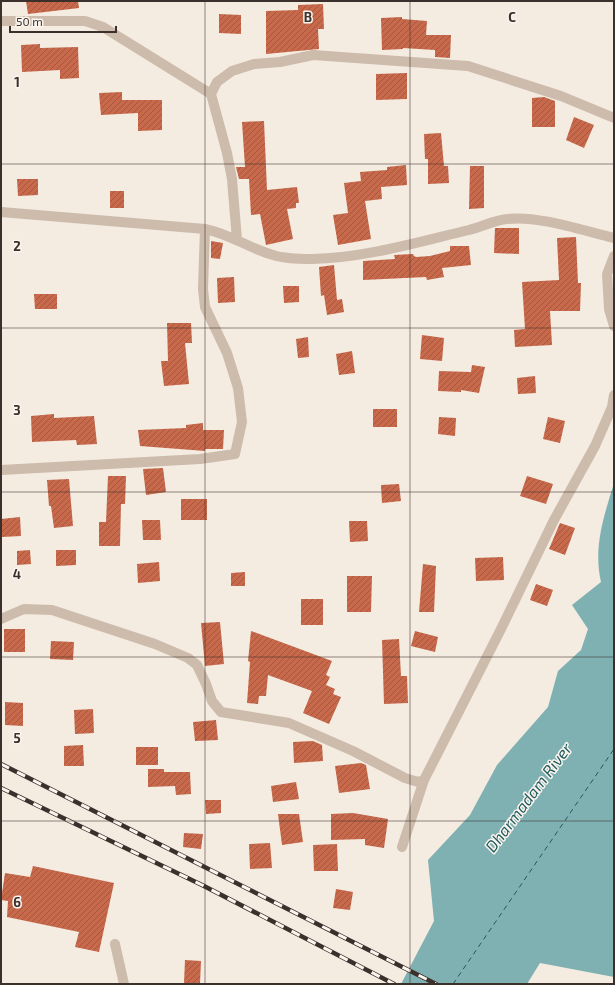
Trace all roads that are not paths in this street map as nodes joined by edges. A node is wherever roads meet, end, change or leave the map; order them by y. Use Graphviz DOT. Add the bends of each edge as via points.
graph roads {
  1 [pos="1,21"];
  2 [pos="211,94"];
  3 [pos="614,118"];
  4 [pos="1,212"];
  5 [pos="205,229"];
  6 [pos="614,238"];
  7 [pos="237,240"];
  8 [pos="614,256"];
  9 [pos="614,326"];
  10 [pos="614,395"];
  11 [pos="1,470"];
  12 [pos="1,619"];
  13 [pos="424,780"];
  14 [pos="402,847"];
  15 [pos="115,944"];
  16 [pos="124,984"];
  1 -- 2 [label="street" via="85,22 103,27"];
  2 -- 3 [label="street" via="217,82 232,71 254,64 313,55 468,66 561,96"];
  2 -- 7 [label="street" via="232,179"];
  4 -- 5 [label="street"];
  5 -- 7 [label="street" via="223,233"];
  5 -- 11 [label="street" via="205,307 226,353 238,388 242,422 235,454 200,459"];
  6 -- 7 [label="street" via="521,218 506,219 392,248 312,259 274,255"];
  8 -- 9 [label="street" via="607,274 609,309"];
  10 -- 13 [label="street" via="612,407 595,446 554,520"];
  12 -- 13 [label="street" via="24,609 52,610 155,644 188,658 197,665 212,701 221,712 289,723 353,751 405,778 418,782"];
  13 -- 14 [label="street"];
  15 -- 16 [label="street"];
}
